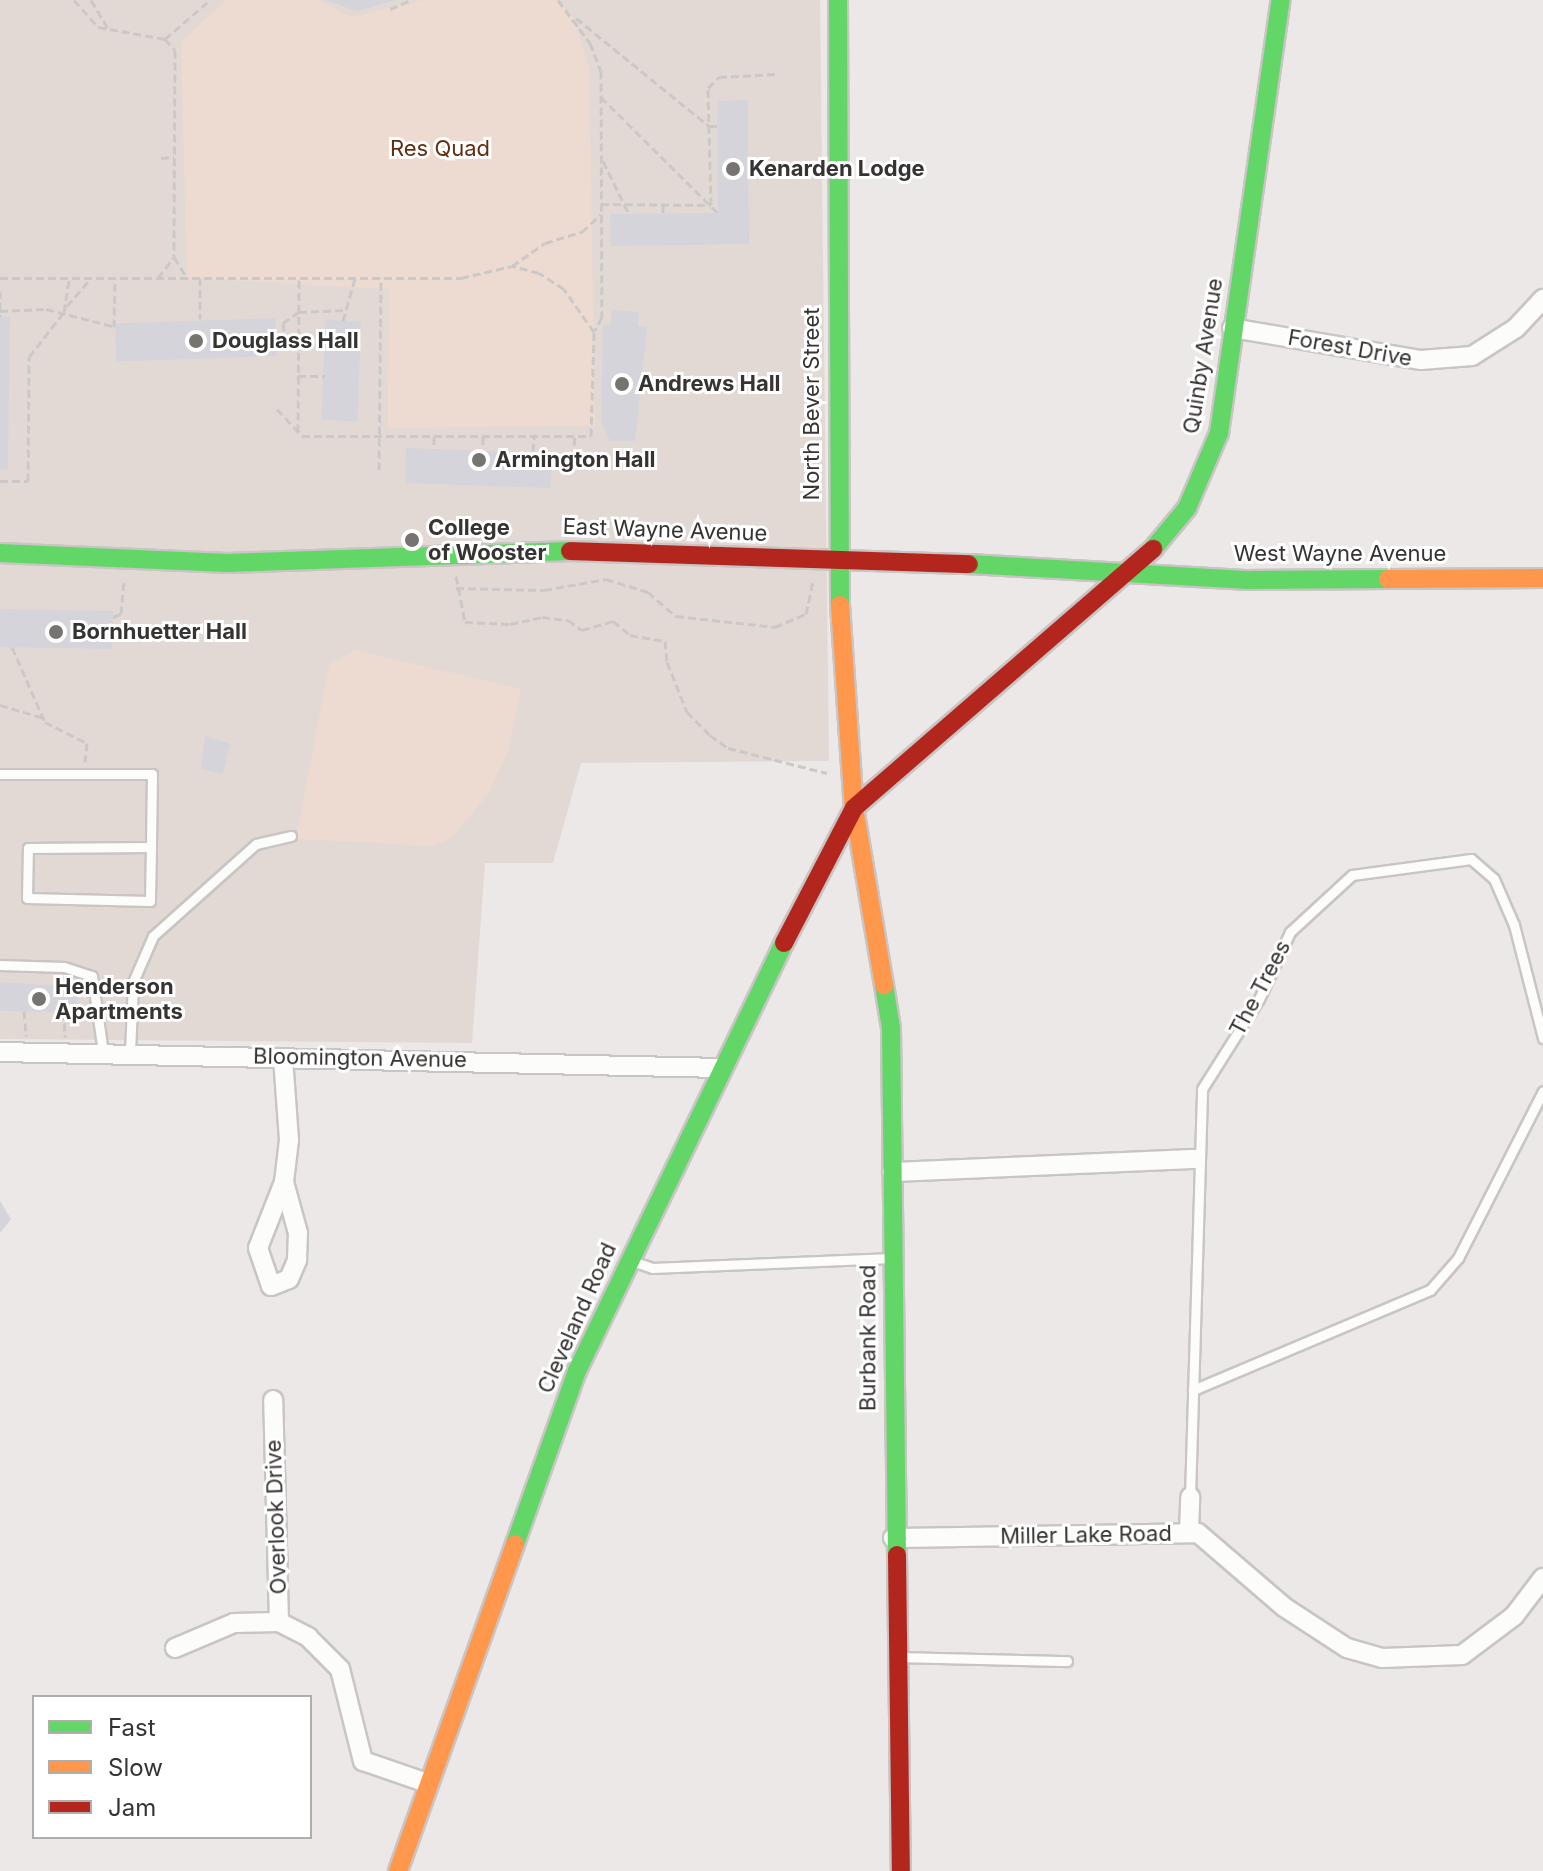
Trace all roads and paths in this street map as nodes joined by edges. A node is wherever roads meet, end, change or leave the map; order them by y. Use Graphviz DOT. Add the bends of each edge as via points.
graph roads {
  1 [pos="74,0"];
  2 [pos="91,0"];
  3 [pos="210,0"];
  4 [pos="411,0"];
  5 [pos="558,0"];
  6 [pos="838,0"];
  7 [pos="1281,0"];
  8 [pos="390,9"];
  9 [pos="573,16"];
  10 [pos="108,28"];
  11 [pos="165,39"];
  12 [pos="776,74"];
  13 [pos="601,97"];
  14 [pos="709,126"];
  15 [pos="717,126"];
  16 [pos="174,157"];
  17 [pos="601,157"];
  18 [pos="161,158"];
  19 [pos="601,204"];
  20 [pos="627,205"];
  21 [pos="663,205"];
  22 [pos="711,205"];
  23 [pos="663,213"];
  24 [pos="718,213"];
  25 [pos="601,214"];
  26 [pos="629,214"];
  27 [pos="174,257"];
  28 [pos="512,266"];
  29 [pos="0,278"];
  30 [pos="69,278"];
  31 [pos="92,278"];
  32 [pos="115,278"];
  33 [pos="158,278"];
  34 [pos="187,278"];
  35 [pos="200,278"];
  36 [pos="299,278"];
  37 [pos="355,278"];
  38 [pos="381,278"];
  39 [pos="0,291"];
  40 [pos="1543,299"];
  41 [pos="67,306"];
  42 [pos="344,310"];
  43 [pos="0,311"];
  44 [pos="64,312"];
  45 [pos="299,312"];
  46 [pos="0,317"];
  47 [pos="200,319"];
  48 [pos="343,321"];
  49 [pos="1232,328"];
  50 [pos="284,331"];
  51 [pos="594,332"];
  52 [pos="594,356"];
  53 [pos="601,356"];
  54 [pos="298,376"];
  55 [pos="325,376"];
  56 [pos="277,409"];
  57 [pos="298,432"];
  58 [pos="379,436"];
  59 [pos="434,436"];
  60 [pos="483,436"];
  61 [pos="534,436"];
  62 [pos="575,436"];
  63 [pos="434,449"];
  64 [pos="483,450"];
  65 [pos="533,451"];
  66 [pos="552,468"];
  67 [pos="379,470"];
  68 [pos="0,481"];
  69 [pos="455,552"];
  70 [pos="0,553"];
  71 [pos="123,558"];
  72 [pos="837,560"];
  73 [pos="1137,569"];
  74 [pos="815,572"];
  75 [pos="1543,578"];
  76 [pos="456,588"];
  77 [pos="113,617"];
  78 [pos="12,647"];
  79 [pos="0,705"];
  80 [pos="44,718"];
  81 [pos="827,773"];
  82 [pos="0,774"];
  83 [pos="84,774"];
  84 [pos="854,808"];
  85 [pos="291,836"];
  86 [pos="151,847"];
  87 [pos="0,965"];
  88 [pos="24,1011"];
  89 [pos="64,1011"];
  90 [pos="1543,1038"];
  91 [pos="0,1052"];
  92 [pos="27,1052"];
  93 [pos="103,1052"];
  94 [pos="130,1052"];
  95 [pos="66,1053"];
  96 [pos="283,1058"];
  97 [pos="719,1068"];
  98 [pos="1543,1091"];
  99 [pos="1195,1159"];
  100 [pos="892,1172"];
  101 [pos="284,1182"];
  102 [pos="892,1258"];
  103 [pos="629,1259"];
  104 [pos="1193,1390"];
  105 [pos="273,1400"];
  106 [pos="1190,1497"];
  107 [pos="1189,1533"];
  108 [pos="893,1538"];
  109 [pos="1543,1578"];
  110 [pos="279,1622"];
  111 [pos="175,1648"];
  112 [pos="896,1656"];
  113 [pos="1067,1661"];
  114 [pos="427,1783"];
  115 [pos="398,1871"];
  116 [pos="901,1871"];
  1 -- 10 [label="path" via="98,27"];
  2 -- 10 [label="path"];
  3 -- 11 [label="path"];
  4 -- 8 [label="path"];
  5 -- 9 [label="path"];
  6 -- 72 [label="main road, North Bever Street"];
  7 -- 49 [label="main road, Quinby Avenue"];
  9 -- 13 [label="path" via="601,71"];
  9 -- 14 [label="path"];
  10 -- 11 [label="path"];
  11 -- 16 [label="path" via="175,50"];
  12 -- 14 [label="path" via="719,77 708,88"];
  13 -- 17 [label="path"];
  13 -- 22 [label="path"];
  14 -- 15 [label="path"];
  14 -- 22 [label="path"];
  16 -- 18 [label="path"];
  16 -- 27 [label="path"];
  17 -- 19 [label="path"];
  17 -- 20 [label="path"];
  19 -- 20 [label="path"];
  19 -- 25 [label="path"];
  20 -- 21 [label="path"];
  20 -- 26 [label="path"];
  21 -- 22 [label="path"];
  21 -- 23 [label="path"];
  22 -- 24 [label="path"];
  25 -- 28 [label="path" via="582,232 545,243"];
  25 -- 51 [label="path" via="602,317"];
  27 -- 33 [label="path"];
  27 -- 34 [label="path"];
  28 -- 38 [label="path" via="461,278"];
  28 -- 51 [label="path" via="539,273 564,289"];
  29 -- 30 [label="path"];
  30 -- 31 [label="path"];
  30 -- 41 [label="path"];
  31 -- 32 [label="path"];
  31 -- 41 [label="path"];
  32 -- 33 [label="path"];
  32 -- 44 [label="path" via="115,327"];
  33 -- 34 [label="path"];
  34 -- 35 [label="path"];
  35 -- 36 [label="path"];
  35 -- 47 [label="path"];
  36 -- 37 [label="path"];
  36 -- 45 [label="path"];
  37 -- 38 [label="path"];
  37 -- 42 [label="path" via="355,294"];
  38 -- 58 [label="path"];
  39 -- 43 [label="path"];
  40 -- 49 [label="street, Forest Drive" via="1516,328 1459,357 1421,360"];
  41 -- 44 [label="path"];
  42 -- 45 [label="path"];
  42 -- 48 [label="path"];
  43 -- 44 [label="path"];
  43 -- 46 [label="path"];
  44 -- 68 [label="path" via="29,357 28,481"];
  45 -- 50 [label="path" via="283,323"];
  45 -- 54 [label="path"];
  49 -- 73 [label="main road, Quinby Avenue" via="1219,433 1187,508"];
  51 -- 52 [label="path"];
  52 -- 53 [label="path"];
  52 -- 62 [label="path" via="595,426 591,436"];
  54 -- 55 [label="path"];
  54 -- 57 [label="path"];
  56 -- 57 [label="path"];
  57 -- 58 [label="path"];
  58 -- 59 [label="path"];
  58 -- 67 [label="path"];
  59 -- 60 [label="path"];
  59 -- 63 [label="path"];
  60 -- 61 [label="path"];
  60 -- 64 [label="path"];
  61 -- 62 [label="path"];
  61 -- 65 [label="path"];
  62 -- 66 [label="path" via="573,469"];
  69 -- 71 [label="main road, East Wayne Avenue" via="227,563"];
  69 -- 72 [label="main road, East Wayne Avenue"];
  69 -- 76 [label="path"];
  70 -- 71 [label="main road, East Wayne Avenue"];
  71 -- 77 [label="path" via="121,614"];
  72 -- 73 [label="main road, East Wayne Avenue"];
  72 -- 84 [label="main road, North Bever Street"];
  73 -- 75 [label="main road, West Wayne Avenue" via="1245,580"];
  73 -- 84 [label="main road, Quinby Avenue"];
  74 -- 76 [label="path" via="806,614 775,627 676,616 648,592 606,579 544,590"];
  76 -- 81 [label="path" via="465,622 510,624 542,617 568,620 582,630 613,621 630,635 665,641 667,662 687,712 710,735 739,752"];
  78 -- 80 [label="path"];
  79 -- 80 [label="path"];
  80 -- 83 [label="path" via="87,743"];
  82 -- 83 [label="lane"];
  83 -- 86 [label="lane" via="152,774"];
  84 -- 97 [label="main road, Cleveland Road"];
  84 -- 100 [label="main road, Burbank Road" via="885,963"];
  85 -- 94 [label="lane" via="256,844 153,936 133,982"];
  86 -- 86 [label="lane" via="150,901 27,898 28,848"];
  87 -- 93 [label="lane" via="64,967 92,976"];
  88 -- 92 [label="path"];
  89 -- 95 [label="path"];
  90 -- 99 [label="lane, The Trees" via="1514,925 1494,879 1471,859 1352,875 1290,932 1259,999 1202,1089"];
  91 -- 92 [label="street, Bloomington Avenue"];
  92 -- 95 [label="street, Bloomington Avenue"];
  93 -- 94 [label="street, Bloomington Avenue"];
  93 -- 95 [label="street, Bloomington Avenue"];
  94 -- 96 [label="street, Bloomington Avenue"];
  96 -- 97 [label="street, Bloomington Avenue"];
  96 -- 101 [label="street" via="289,1140"];
  97 -- 103 [label="main road, Cleveland Road"];
  98 -- 104 [label="lane" via="1458,1258 1430,1290"];
  99 -- 100 [label="street"];
  99 -- 104 [label="lane, The Trees"];
  100 -- 102 [label="main road, Burbank Road"];
  101 -- 101 [label="street" via="298,1233 297,1260 289,1279 271,1286 258,1248"];
  102 -- 103 [label="lane" via="652,1268"];
  102 -- 108 [label="main road, Burbank Road"];
  103 -- 114 [label="main road, Cleveland Road" via="531,1485"];
  104 -- 106 [label="lane, The Trees"];
  105 -- 110 [label="street, Overlook Drive"];
  106 -- 107 [label="street, The Trees"];
  107 -- 108 [label="street, Miller Lake Road"];
  107 -- 109 [label="street, Miller Lake Road" via="1198,1533 1284,1607 1347,1648 1382,1658 1462,1655 1514,1616"];
  108 -- 112 [label="main road, Burbank Road"];
  110 -- 111 [label="street, Overlook Drive" via="234,1623"];
  110 -- 114 [label="street" via="308,1637 340,1669 363,1761"];
  112 -- 113 [label="lane"];
  112 -- 116 [label="main road, Burbank Road"];
  114 -- 115 [label="main road, Cleveland Road"];
}
